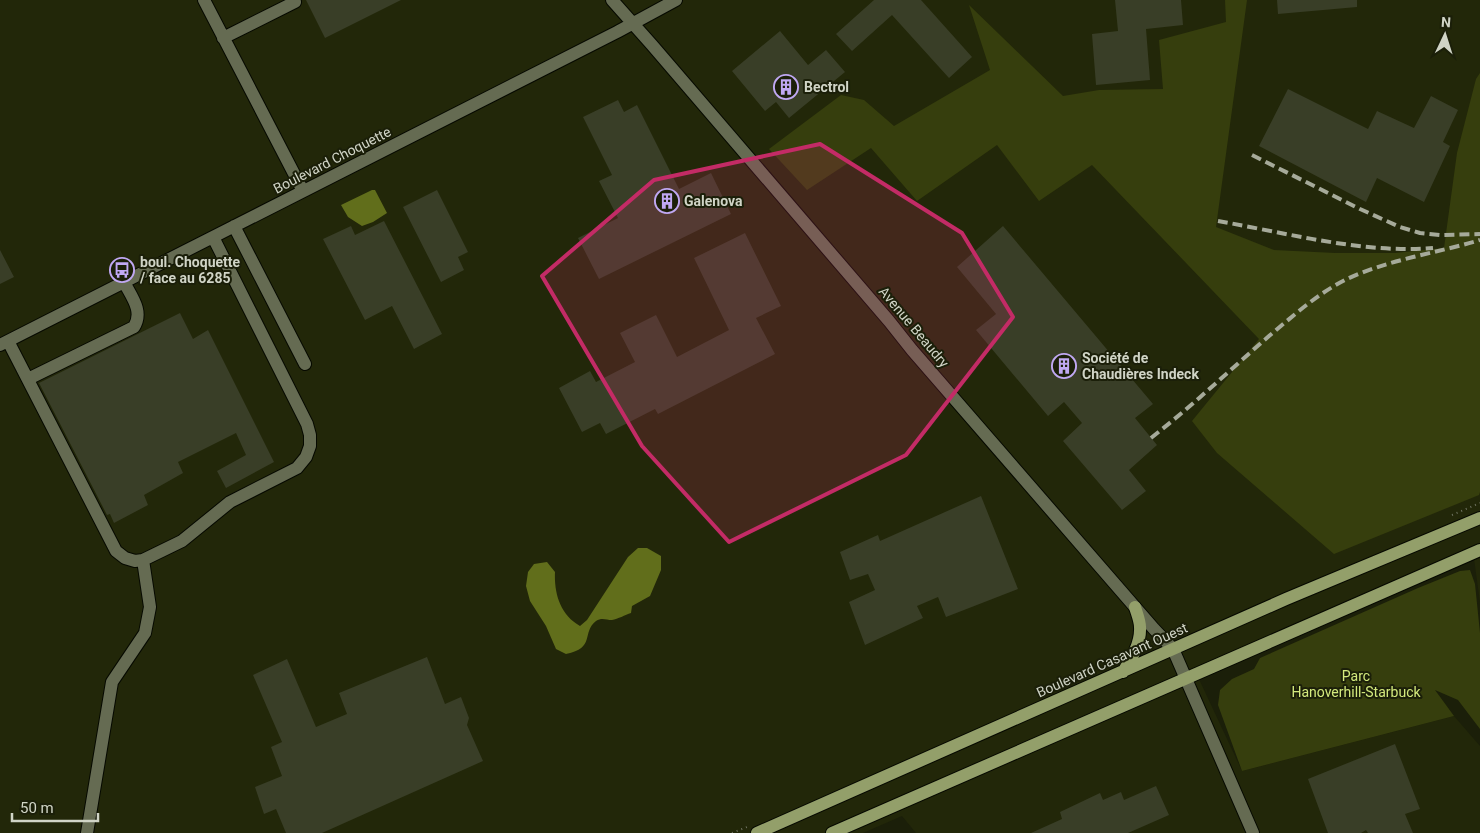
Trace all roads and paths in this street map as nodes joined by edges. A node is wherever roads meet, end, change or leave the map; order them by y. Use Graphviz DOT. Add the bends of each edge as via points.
graph roads {
  1 [pos="204,0"];
  2 [pos="612,0"];
  3 [pos="676,0"];
  4 [pos="295,2"];
  5 [pos="632,23"];
  6 [pos="223,38"];
  7 [pos="303,191"];
  8 [pos="234,226"];
  9 [pos="212,237"];
  10 [pos="124,282"];
  11 [pos="4,343"];
  12 [pos="305,364"];
  13 [pos="28,379"];
  14 [pos="1480,518"];
  15 [pos="1480,550"];
  16 [pos="143,560"];
  17 [pos="1135,608"];
  18 [pos="1173,649"];
  19 [pos="1123,672"];
  20 [pos="1185,679"];
  21 [pos="782,828"];
  22 [pos="87,833"];
  23 [pos="757,833"];
  24 [pos="832,833"];
  25 [pos="1253,833"];
  1 -- 6 [label="street"];
  2 -- 5 [label="street, Avenue Beaudry"];
  3 -- 5 [label="street, Boulevard Choquette"];
  4 -- 6 [label="street"];
  5 -- 7 [label="street, Boulevard Choquette"];
  5 -- 17 [label="street, Avenue Beaudry"];
  6 -- 7 [label="street"];
  7 -- 8 [label="street, Boulevard Choquette"];
  8 -- 9 [label="street, Boulevard Choquette"];
  8 -- 12 [label="street"];
  9 -- 10 [label="street, Boulevard Choquette"];
  9 -- 16 [label="street" via="307,424 310,446 297,468 230,502 182,541"];
  10 -- 11 [label="street, Boulevard Choquette"];
  10 -- 13 [label="street" via="138,313 134,327"];
  11 -- 13 [label="street"];
  13 -- 16 [label="street" via="116,550 125,558"];
  14 -- 18 [label="main road, Boulevard Casavant Ouest"];
  15 -- 20 [label="main road"];
  16 -- 22 [label="street" via="150,607 145,634 112,682"];
  17 -- 18 [label="street, Avenue Beaudry"];
  17 -- 19 [label="main road" via="1140,628 1138,639 1135,652"];
  18 -- 19 [label="main road, Boulevard Casavant Ouest"];
  18 -- 20 [label="street, Avenue Beaudry"];
  19 -- 21 [label="main road, Boulevard Casavant Ouest"];
  20 -- 24 [label="main road"];
  20 -- 25 [label="street, Avenue Beaudry"];
  21 -- 23 [label="main road, Boulevard Casavant Ouest"];
}
